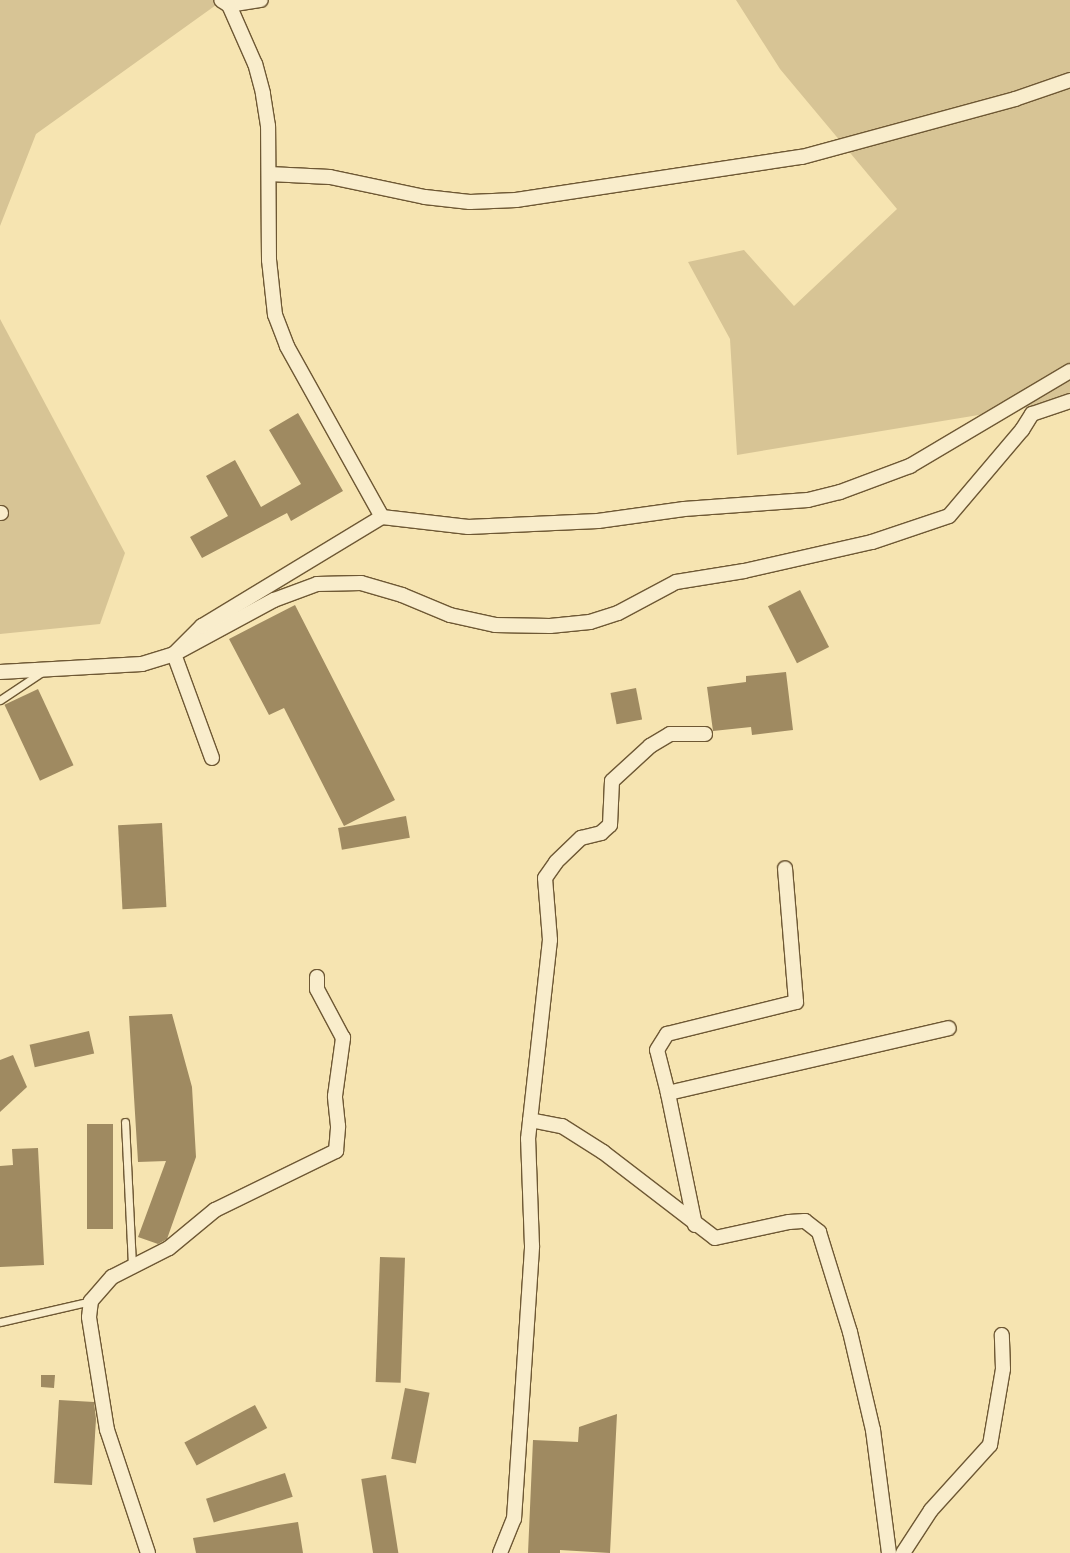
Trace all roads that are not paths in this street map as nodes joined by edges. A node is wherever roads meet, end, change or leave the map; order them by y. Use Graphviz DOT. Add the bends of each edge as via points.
graph roads {
  1 [pos="261,0"];
  2 [pos="225,3"];
  3 [pos="1070,80"];
  4 [pos="269,174"];
  5 [pos="1070,371"];
  6 [pos="1070,401"];
  7 [pos="382,517"];
  8 [pos="174,654"];
  9 [pos="46,669"];
  10 [pos="0,672"];
  11 [pos="0,700"];
  12 [pos="705,734"];
  13 [pos="212,758"];
  14 [pos="785,868"];
  15 [pos="317,977"];
  16 [pos="949,1028"];
  17 [pos="668,1093"];
  18 [pos="530,1120"];
  19 [pos="125,1122"];
  20 [pos="695,1225"];
  21 [pos="132,1268"];
  22 [pos="91,1301"];
  23 [pos="0,1322"];
  24 [pos="1002,1335"];
  25 [pos="148,1553"];
  26 [pos="500,1553"];
  27 [pos="889,1553"];
  28 [pos="903,1553"];
  1 -- 2 [label="street"];
  2 -- 4 [label="street" via="255,64 263,93"];
  3 -- 4 [label="street" via="1015,99 802,157 516,200 470,202 425,197 330,177"];
  4 -- 7 [label="street" via="269,260 275,315 287,346"];
  5 -- 7 [label="street" via="910,466 840,492 808,500 684,509 598,520 468,527"];
  6 -- 8 [label="street" via="1032,414 949,516 872,542 744,572 676,582 618,613 590,622 550,626 495,625 450,615 402,595 361,583 317,584 274,600"];
  7 -- 8 [label="street" via="202,626"];
  8 -- 9 [label="street" via="142,664"];
  8 -- 13 [label="street"];
  9 -- 10 [label="street"];
  9 -- 11 [label="lane"];
  12 -- 18 [label="street" via="670,734 650,746 612,781 610,825 601,833 582,838 556,862 545,878 550,940"];
  14 -- 17 [label="street" via="796,1002 667,1034 657,1050"];
  15 -- 21 [label="street" via="317,990 343,1038 335,1096 336,1151 215,1210 168,1248"];
  16 -- 17 [label="street"];
  17 -- 20 [label="street"];
  18 -- 20 [label="street" via="562,1126 603,1152"];
  18 -- 26 [label="street" via="532,1246 514,1519"];
  19 -- 21 [label="lane"];
  20 -- 27 [label="street" via="715,1238 797,1222 805,1222 819,1232 850,1332 873,1430"];
  21 -- 22 [label="street" via="112,1277"];
  22 -- 23 [label="lane"];
  22 -- 25 [label="street" via="89,1317 107,1430"];
  24 -- 28 [label="street" via="1003,1369 990,1445 931,1510"];
}
